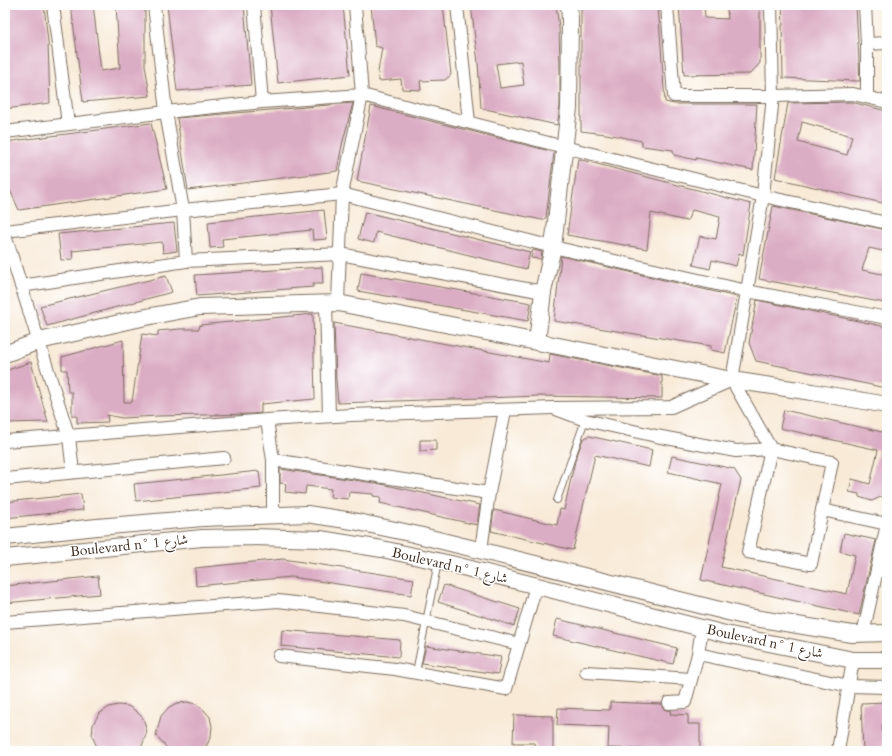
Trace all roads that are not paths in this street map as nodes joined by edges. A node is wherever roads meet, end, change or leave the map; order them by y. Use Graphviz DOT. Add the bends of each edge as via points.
graph roads {
  1 [pos="53,5"];
  2 [pos="154,5"];
  3 [pos="254,5"];
  4 [pos="355,5"];
  5 [pos="457,5"];
  6 [pos="569,5"];
  7 [pos="667,5"];
  8 [pos="771,5"];
  9 [pos="865,5"];
  10 [pos="887,43"];
  11 [pos="867,44"];
  12 [pos="362,95"];
  13 [pos="773,96"];
  14 [pos="867,97"];
  15 [pos="262,102"];
  16 [pos="887,102"];
  17 [pos="166,112"];
  18 [pos="469,122"];
  19 [pos="68,124"];
  20 [pos="5,132"];
  21 [pos="564,147"];
  22 [pos="342,194"];
  23 [pos="763,196"];
  24 [pos="183,210"];
  25 [pos="887,223"];
  26 [pos="5,231"];
  27 [pos="5,235"];
  28 [pos="553,247"];
  29 [pos="340,254"];
  30 [pos="186,261"];
  31 [pos="21,286"];
  32 [pos="747,291"];
  33 [pos="543,292"];
  34 [pos="332,304"];
  35 [pos="887,318"];
  36 [pos="39,342"];
  37 [pos="537,342"];
  38 [pos="5,354"];
  39 [pos="732,380"];
  40 [pos="887,405"];
  41 [pos="553,408"];
  42 [pos="505,410"];
  43 [pos="329,416"];
  44 [pos="267,420"];
  45 [pos="585,420"];
  46 [pos="69,436"];
  47 [pos="5,441"];
  48 [pos="771,449"];
  49 [pos="224,458"];
  50 [pos="273,460"];
  51 [pos="73,472"];
  52 [pos="5,479"];
  53 [pos="489,493"];
  54 [pos="558,500"];
  55 [pos="822,510"];
  56 [pos="273,515"];
  57 [pos="5,537"];
  58 [pos="480,550"];
  59 [pos="5,558"];
  60 [pos="438,561"];
  61 [pos="536,586"];
  62 [pos="5,622"];
  63 [pos="427,622"];
  64 [pos="702,628"];
  65 [pos="887,633"];
  66 [pos="863,634"];
  67 [pos="519,644"];
  68 [pos="698,654"];
  69 [pos="279,656"];
  70 [pos="853,660"];
  71 [pos="887,660"];
  72 [pos="416,672"];
  73 [pos="586,672"];
  74 [pos="691,679"];
  75 [pos="849,686"];
  76 [pos="887,687"];
  77 [pos="670,703"];
  78 [pos="838,751"];
  1 -- 19 [label="street"];
  2 -- 17 [label="street"];
  3 -- 15 [label="street"];
  4 -- 12 [label="street"];
  5 -- 18 [label="street"];
  6 -- 21 [label="main road" via="569,108"];
  7 -- 13 [label="street" via="674,96"];
  8 -- 13 [label="street"];
  9 -- 11 [label="street"];
  10 -- 11 [label="street"];
  11 -- 14 [label="street"];
  12 -- 15 [label="street"];
  12 -- 18 [label="street"];
  12 -- 22 [label="street"];
  13 -- 14 [label="street" via="853,94"];
  13 -- 23 [label="street"];
  14 -- 16 [label="street"];
  15 -- 17 [label="street"];
  17 -- 19 [label="street"];
  17 -- 24 [label="street"];
  18 -- 21 [label="street"];
  19 -- 20 [label="street"];
  21 -- 23 [label="street"];
  21 -- 28 [label="main road"];
  22 -- 24 [label="street"];
  22 -- 28 [label="street"];
  22 -- 29 [label="street"];
  23 -- 25 [label="street"];
  23 -- 32 [label="street"];
  24 -- 26 [label="street"];
  24 -- 30 [label="street"];
  27 -- 31 [label="street"];
  28 -- 32 [label="street"];
  28 -- 33 [label="main road"];
  29 -- 30 [label="street"];
  29 -- 33 [label="street"];
  29 -- 34 [label="street"];
  30 -- 31 [label="street"];
  31 -- 36 [label="street"];
  32 -- 35 [label="street"];
  32 -- 39 [label="street"];
  33 -- 37 [label="main road"];
  34 -- 36 [label="main road" via="200,307"];
  34 -- 37 [label="main road"];
  34 -- 43 [label="street"];
  36 -- 38 [label="main road"];
  36 -- 46 [label="street"];
  37 -- 39 [label="main road"];
  39 -- 40 [label="main road"];
  39 -- 41 [label="street" via="672,407"];
  39 -- 48 [label="street"];
  41 -- 42 [label="street"];
  41 -- 45 [label="street"];
  42 -- 43 [label="street"];
  42 -- 53 [label="street"];
  43 -- 44 [label="street"];
  44 -- 46 [label="street"];
  44 -- 50 [label="street"];
  45 -- 48 [label="street" via="736,451"];
  45 -- 54 [label="lane"];
  46 -- 47 [label="street"];
  46 -- 51 [label="street"];
  48 -- 55 [label="street" via="832,462"];
  48 -- 55 [label="street" via="748,552 811,564"];
  49 -- 51 [label="street"];
  50 -- 53 [label="street"];
  50 -- 56 [label="street"];
  51 -- 52 [label="street"];
  53 -- 58 [label="street"];
  55 -- 66 [label="street" via="887,524"];
  56 -- 57 [label="main road, Boulevard n° شارع 1" via="203,518"];
  56 -- 58 [label="main road, Boulevard n° شارع 1" via="307,514 353,520"];
  58 -- 66 [label="main road, Boulevard n° شارع 1" via="748,617"];
  59 -- 60 [label="main road, Boulevard n° شارع 1" via="202,538 254,537 320,539"];
  60 -- 61 [label="main road, Boulevard n° شارع 1"];
  60 -- 63 [label="lane"];
  61 -- 64 [label="main road, Boulevard n° شارع 1"];
  61 -- 67 [label="street"];
  62 -- 63 [label="street" via="278,601 404,616"];
  63 -- 67 [label="street"];
  63 -- 72 [label="lane"];
  64 -- 68 [label="street"];
  64 -- 70 [label="main road, Boulevard n° شارع 1"];
  65 -- 66 [label="main road, Boulevard n° شارع 1"];
  67 -- 72 [label="street" via="506,689"];
  68 -- 74 [label="street"];
  68 -- 75 [label="street"];
  69 -- 72 [label="street"];
  70 -- 71 [label="main road, Boulevard n° شارع 1"];
  70 -- 75 [label="street"];
  73 -- 74 [label="street"];
  74 -- 77 [label="street" via="685,702"];
  75 -- 76 [label="street"];
  75 -- 78 [label="street"];
}
